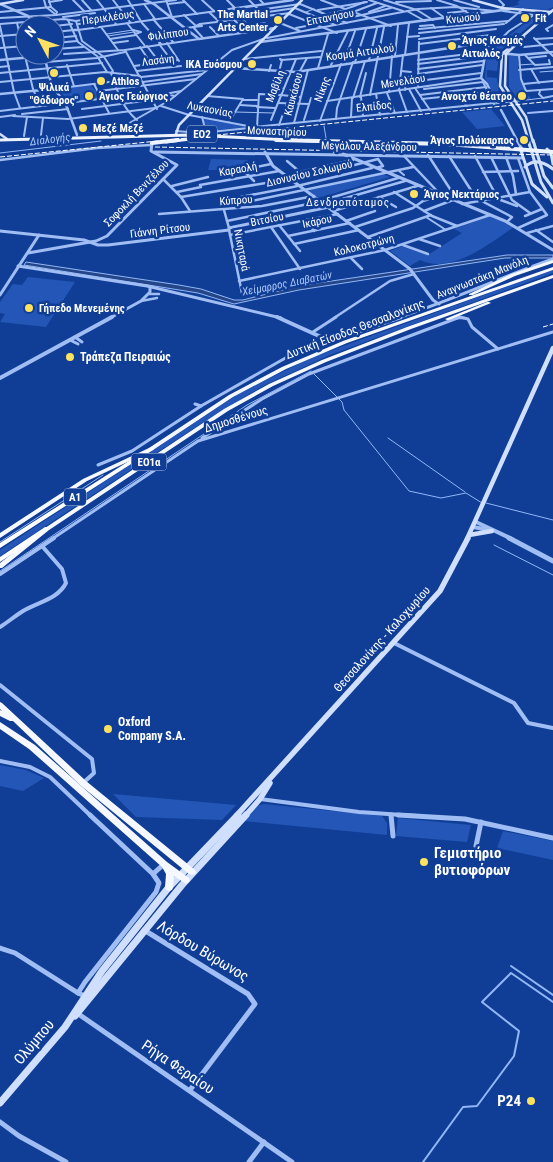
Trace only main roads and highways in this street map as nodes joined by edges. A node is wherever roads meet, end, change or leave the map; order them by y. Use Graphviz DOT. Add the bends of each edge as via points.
graph roads {
  1 [pos="23,0"];
  2 [pos="302,0"];
  3 [pos="473,0"];
  4 [pos="484,3"];
  5 [pos="0,4"];
  6 [pos="500,10"];
  7 [pos="522,11"];
  8 [pos="538,12"];
  9 [pos="552,12"];
  10 [pos="545,16"];
  11 [pos="504,54"];
  12 [pos="515,54"];
  13 [pos="176,132"];
  14 [pos="88,135"];
  15 [pos="115,136"];
  16 [pos="2,137"];
  17 [pos="98,137"];
  18 [pos="152,137"];
  19 [pos="314,140"];
  20 [pos="151,144"];
  21 [pos="509,149"];
  22 [pos="521,150"];
  23 [pos="551,150"];
  24 [pos="552,157"];
  25 [pos="553,164"];
  26 [pos="525,166"];
  27 [pos="553,169"];
  28 [pos="553,188"];
  29 [pos="549,199"];
  30 [pos="553,203"];
  31 [pos="553,260"];
  32 [pos="553,268"];
  33 [pos="553,276"];
  34 [pos="553,280"];
  35 [pos="439,307"];
  36 [pos="418,313"];
  37 [pos="361,336"];
  38 [pos="386,337"];
  39 [pos="553,348"];
  40 [pos="151,449"];
  41 [pos="48,529"];
  42 [pos="495,532"];
  43 [pos="1,535"];
  44 [pos="469,535"];
  45 [pos="0,546"];
  46 [pos="0,560"];
  47 [pos="0,566"];
  48 [pos="0,705"];
  49 [pos="0,713"];
  50 [pos="0,725"];
  51 [pos="23,726"];
  52 [pos="277,773"];
  53 [pos="164,864"];
  54 [pos="189,870"];
  55 [pos="182,878"];
  56 [pos="169,887"];
  57 [pos="85,995"];
  58 [pos="69,1021"];
  59 [pos="0,1103"];
  1 -- 5 [label="main road"];
  2 -- 13 [label="main road" via="188,115"];
  3 -- 4 [label="main road"];
  4 -- 6 [label="main road"];
  4 -- 6 [label="main road"];
  6 -- 7 [label="main road"];
  6 -- 7 [label="main road"];
  7 -- 8 [label="main road"];
  7 -- 9 [label="main road"];
  8 -- 9 [label="main road"];
  8 -- 10 [label="main road" via="545,13"];
  9 -- 10 [label="main road"];
  9 -- 11 [label="main road"];
  10 -- 11 [label="main road"];
  11 -- 12 [label="main road"];
  11 -- 28 [label="main road" via="504,79 508,93 527,120 544,176"];
  11 -- 29 [label="main road" via="499,79 502,90 522,120 539,178"];
  13 -- 14 [label="main road"];
  13 -- 18 [label="main road"];
  14 -- 15 [label="main road, Μοναστηρίου / ΕΟ2"];
  14 -- 16 [label="main road, Μοναστηρίου / ΕΟ2"];
  15 -- 17 [label="main road, Μοναστηρίου / ΕΟ2"];
  15 -- 19 [label="main road, Μοναστηρίου / ΕΟ2" via="185,134"];
  16 -- 17 [label="main road, Μοναστηρίου / ΕΟ2"];
  17 -- 18 [label="main road"];
  18 -- 20 [label="main road, Σοφοκλή Βενιζέλου"];
  19 -- 20 [label="main road" via="199,138"];
  19 -- 21 [label="main road, Μοναστηρίου / ΕΟ2"];
  19 -- 21 [label="main road, Μοναστηρίου / ΕΟ2" via="447,142"];
  21 -- 22 [label="main road"];
  21 -- 22 [label="main road"];
  22 -- 23 [label="main road"];
  22 -- 26 [label="main road"];
  23 -- 24 [label="main road"];
  24 -- 25 [label="main road"];
  26 -- 27 [label="main road" via="537,161"];
  26 -- 29 [label="main road" via="532,184"];
  29 -- 30 [label="main road"];
  31 -- 35 [label="highway"];
  32 -- 35 [label="highway, Δυτική Είσοδος Θεσσαλονίκης / ΕΟ1α"];
  33 -- 38 [label="highway, ΕΟ1α"];
  34 -- 38 [label="highway"];
  35 -- 37 [label="highway, Δυτική Είσοδος Θεσσαλονίκης / ΕΟ1α"];
  36 -- 37 [label="highway"];
  37 -- 40 [label="highway, Δυτική Είσοδος Θεσσαλονίκης / ΕΟ1α" via="248,386"];
  38 -- 41 [label="highway, Δυτική Είσοδος Θεσσαλονίκης / ΕΟ1α" via="299,371 250,396"];
  39 -- 44 [label="main road, Θεσσαλονίκης - Καλοχωρίου"];
  40 -- 43 [label="highway" via="92,476"];
  40 -- 45 [label="highway, Δυτική Είσοδος Θεσσαλονίκης / Α1"];
  41 -- 46 [label="highway, Δυτική Είσοδος Θεσσαλονίκης"];
  41 -- 47 [label="highway"];
  42 -- 44 [label="main road"];
  44 -- 52 [label="main road, Θεσσαλονίκης - Καλοχωρίου" via="440,591"];
  48 -- 51 [label="highway"];
  49 -- 51 [label="highway"];
  50 -- 53 [label="highway" via="32,747"];
  51 -- 54 [label="highway"];
  52 -- 54 [label="main road, Θεσσαλονίκης - Καλοχωρίου"];
  52 -- 54 [label="main road, Θεσσαλονίκης - Καλοχωρίου" via="242,819"];
  53 -- 55 [label="highway"];
  53 -- 56 [label="highway" via="170,874"];
  54 -- 55 [label="main road, Θεσσαλονίκης - Καλοχωρίου"];
  55 -- 56 [label="main road, Θεσσαλονίκης - Καλοχωρίου"];
  55 -- 57 [label="main road, Θεσσαλονίκης - Καλοχωρίου" via="144,930"];
  56 -- 57 [label="main road, Θεσσαλονίκης - Καλοχωρίου"];
  57 -- 58 [label="main road"];
  57 -- 58 [label="main road, Θεσσαλονίκης - Καλοχωρίου" via="78,1013"];
  58 -- 59 [label="main road, Ολύμπου"];
}
